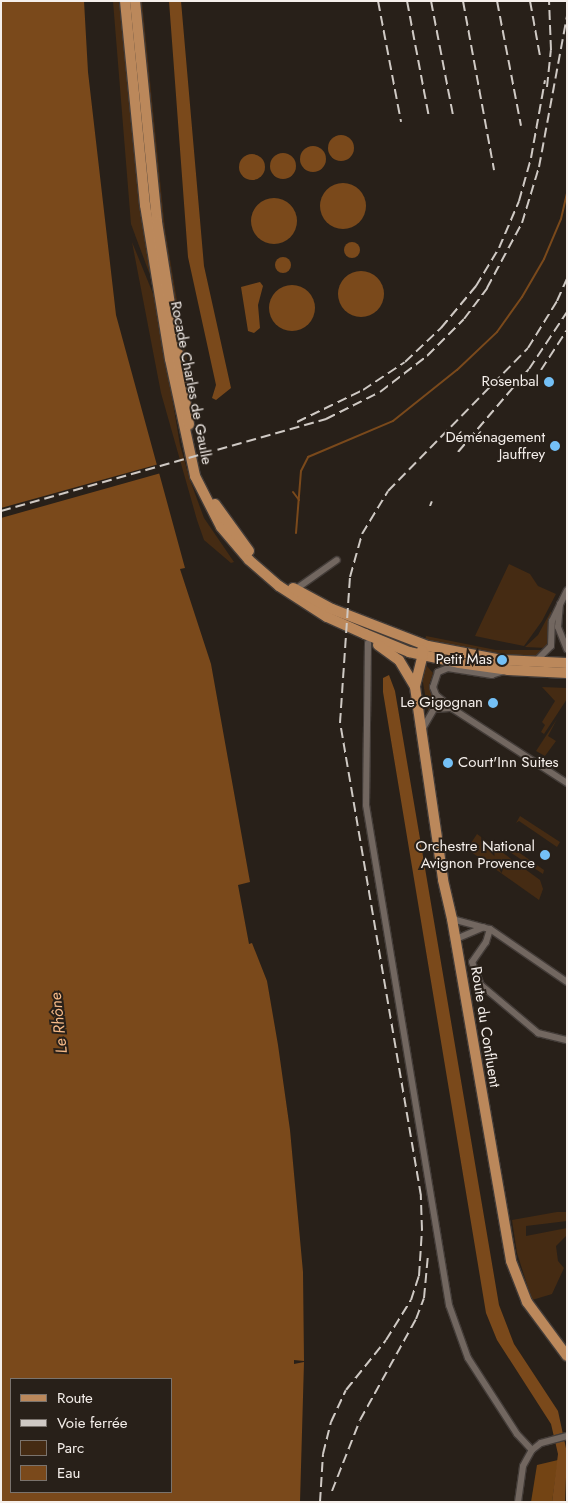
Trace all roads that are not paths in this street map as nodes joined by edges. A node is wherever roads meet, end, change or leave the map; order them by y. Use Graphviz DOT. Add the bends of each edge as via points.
graph roads {
  1 [pos="125,1"];
  2 [pos="135,1"];
  3 [pos="337,560"];
  4 [pos="296,590"];
  5 [pos="567,590"];
  6 [pos="560,602"];
  7 [pos="366,638"];
  8 [pos="413,640"];
  9 [pos="567,649"];
  10 [pos="421,653"];
  11 [pos="484,658"];
  12 [pos="535,662"];
  13 [pos="567,663"];
  14 [pos="508,670"];
  15 [pos="567,673"];
  16 [pos="411,676"];
  17 [pos="415,687"];
  18 [pos="453,708"];
  19 [pos="422,732"];
  20 [pos="567,783"];
  21 [pos="452,919"];
  22 [pos="487,928"];
  23 [pos="456,939"];
  24 [pos="567,982"];
  25 [pos="567,1040"];
  26 [pos="567,1356"];
  27 [pos="566,1436"];
  28 [pos="532,1450"];
  29 [pos="518,1502"];
  1 -- 7 [label="main road, Rocade Charles de Gaulle" via="150,241 195,476 221,527 263,573 327,617"];
  2 -- 4 [label="main road, Rocade Charles de Gaulle" via="158,230 198,463 212,499 233,531 261,562"];
  3 -- 4 [label="street"];
  4 -- 8 [label="main road, Rocade Charles de Gaulle" via="332,610"];
  5 -- 6 [label="street"];
  6 -- 9 [label="street" via="558,627"];
  6 -- 12 [label="street" via="552,621 551,646"];
  7 -- 10 [label="main road, Rocade Charles de Gaulle"];
  7 -- 16 [label="main road" via="399,660"];
  7 -- 28 [label="street" via="366,805 449,1305 468,1358 517,1434"];
  8 -- 10 [label="main road"];
  8 -- 11 [label="main road, Rocade Charles de Gaulle"];
  10 -- 11 [label="main road"];
  10 -- 14 [label="main road, Rocade Charles de Gaulle"];
  10 -- 16 [label="main road"];
  10 -- 17 [label="main road"];
  11 -- 12 [label="main road, Rocade Charles de Gaulle"];
  12 -- 13 [label="main road, Rocade Charles de Gaulle"];
  14 -- 15 [label="main road, Rocade Charles de Gaulle"];
  14 -- 18 [label="street" via="492,675 448,668 438,672 433,681 434,691"];
  16 -- 17 [label="main road"];
  17 -- 19 [label="main road, Route du Confluent"];
  18 -- 19 [label="street" via="434,709 428,714"];
  18 -- 20 [label="street"];
  19 -- 21 [label="main road, Route du Confluent" via="443,880"];
  21 -- 22 [label="street"];
  21 -- 23 [label="main road, Route du Confluent"];
  22 -- 23 [label="street"];
  22 -- 24 [label="street"];
  22 -- 25 [label="street" via="486,942 474,954 472,962 481,985 538,1033"];
  23 -- 26 [label="main road, Route du Confluent" via="511,1261 527,1302"];
  27 -- 28 [label="street" via="541,1443"];
  28 -- 29 [label="street" via="523,1466"];
}
